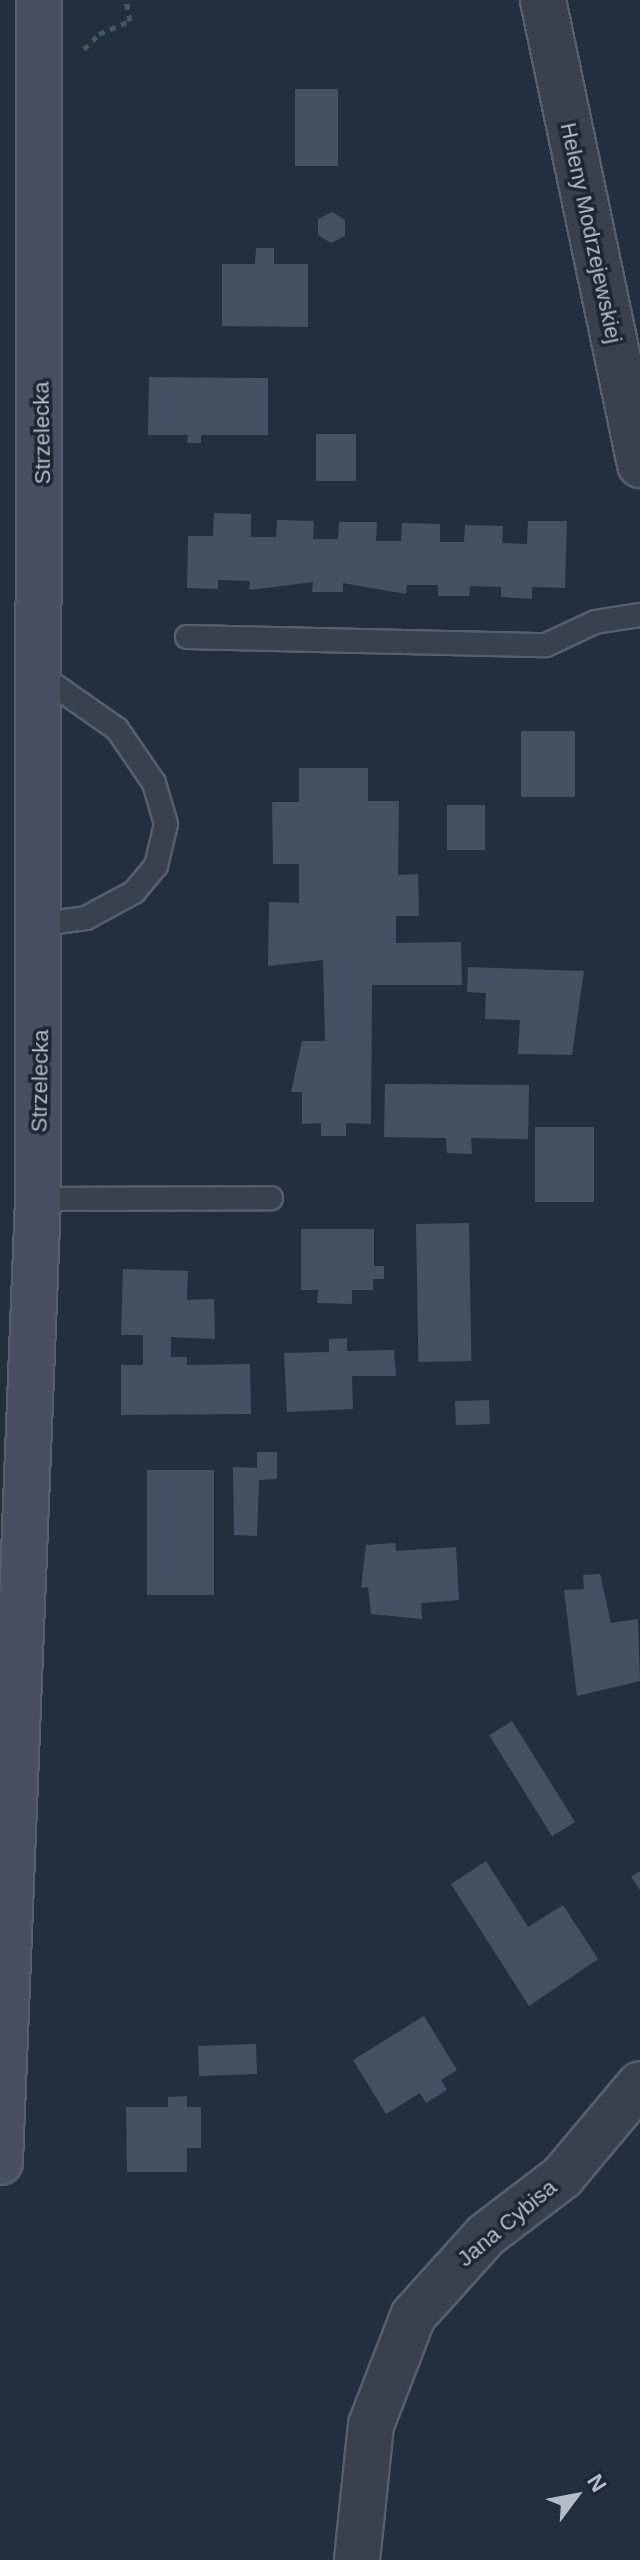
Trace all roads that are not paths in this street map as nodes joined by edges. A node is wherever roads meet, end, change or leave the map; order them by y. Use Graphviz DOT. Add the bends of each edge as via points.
graph roads {
  1 [pos="39,0"];
  2 [pos="543,0"];
  3 [pos="640,465"];
  4 [pos="640,615"];
  5 [pos="187,637"];
  6 [pos="44,678"];
  7 [pos="42,924"];
  8 [pos="271,1198"];
  9 [pos="38,1199"];
  10 [pos="640,2084"];
  11 [pos="0,2162"];
  12 [pos="357,2560"];
  1 -- 6 [label="main road, Strzelecka"];
  2 -- 3 [label="street, Heleny Modrzejewskiej"];
  4 -- 5 [label="lane" via="595,622 546,645"];
  6 -- 7 [label="main road, Strzelecka"];
  6 -- 7 [label="lane" via="117,729 154,783 166,824 156,866 134,892 86,918"];
  7 -- 9 [label="main road, Strzelecka"];
  8 -- 9 [label="lane"];
  9 -- 11 [label="main road, Strzelecka"];
  10 -- 12 [label="street, Jana Cybisa" via="562,2177 486,2235 413,2316 371,2425"];
}
